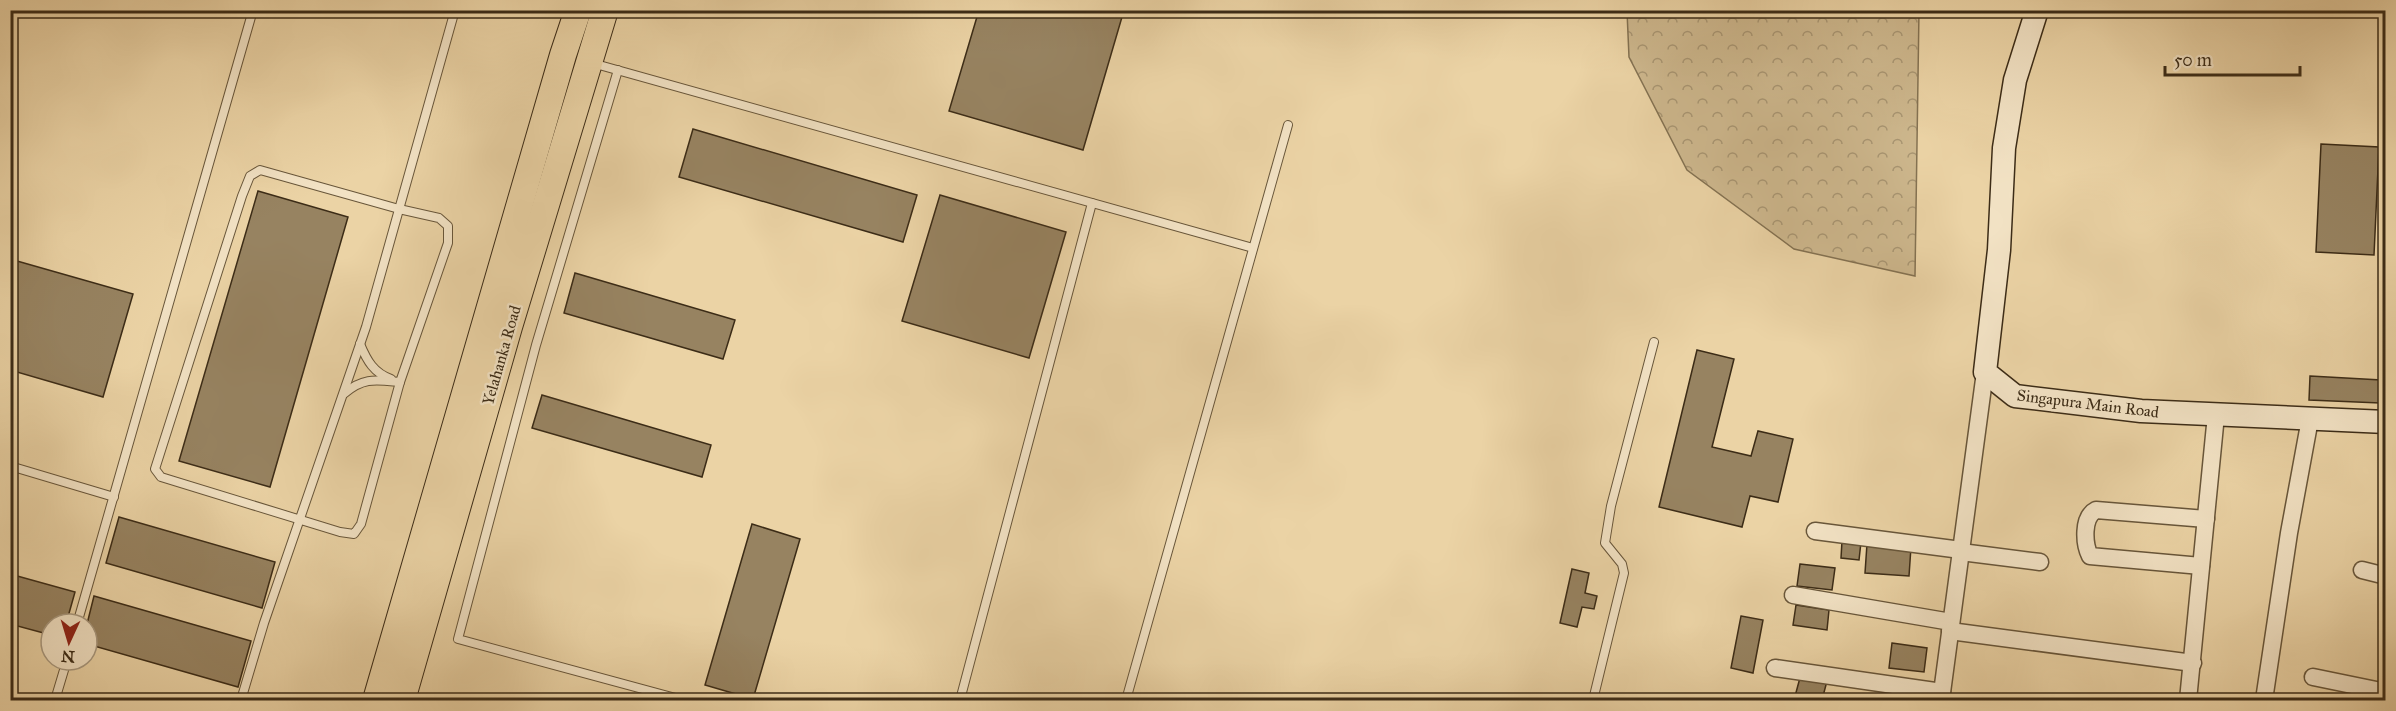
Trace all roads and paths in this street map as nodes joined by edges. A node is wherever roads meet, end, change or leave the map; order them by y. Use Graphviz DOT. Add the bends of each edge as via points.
graph roads {
  1 [pos="253,10"];
  2 [pos="455,10"];
  3 [pos="578,10"];
  4 [pos="605,10"];
  5 [pos="2037,10"];
  6 [pos="576,58"];
  7 [pos="618,70"];
  8 [pos="1288,125"];
  9 [pos="1092,203"];
  10 [pos="399,209"];
  11 [pos="1253,248"];
  12 [pos="1654,342"];
  13 [pos="360,344"];
  14 [pos="1985,372"];
  15 [pos="400,382"];
  16 [pos="343,394"];
  17 [pos="2216,415"];
  18 [pos="2310,419"];
  19 [pos="2385,422"];
  20 [pos="10,466"];
  21 [pos="114,497"];
  22 [pos="2206,519"];
  23 [pos="300,520"];
  24 [pos="1815,531"];
  25 [pos="1961,551"];
  26 [pos="2040,562"];
  27 [pos="2201,566"];
  28 [pos="2362,570"];
  29 [pos="2385,576"];
  30 [pos="1793,596"];
  31 [pos="80,612"];
  32 [pos="1951,627"];
  33 [pos="2193,663"];
  34 [pos="1775,668"];
  35 [pos="63,672"];
  36 [pos="2313,678"];
  37 [pos="2385,692"];
  38 [pos="1941,696"];
  39 [pos="55,700"];
  40 [pos="241,700"];
  41 [pos="376,700"];
  42 [pos="402,700"];
  43 [pos="683,700"];
  44 [pos="960,700"];
  45 [pos="1126,700"];
  46 [pos="1593,700"];
  47 [pos="2188,700"];
  48 [pos="2264,700"];
  1 -- 21 [label="lane"];
  2 -- 10 [label="lane"];
  3 -- 6 [label="main road, Yelahanka Road"];
  4 -- 6 [label="main road, Yelahanka Road"];
  5 -- 14 [label="street" via="2015,80 2004,148 1999,250"];
  6 -- 7 [label="lane"];
  6 -- 41 [label="main road, Yelahanka Road"];
  6 -- 42 [label="main road, Yelahanka Road" via="502,349"];
  7 -- 9 [label="lane"];
  7 -- 43 [label="lane" via="527,377 458,639"];
  8 -- 11 [label="lane"];
  9 -- 11 [label="lane"];
  9 -- 44 [label="lane"];
  10 -- 13 [label="lane"];
  10 -- 15 [label="lane" via="439,218 448,226 448,243"];
  10 -- 23 [label="lane" via="278,173 260,170 250,176 167,426 155,469 161,477"];
  11 -- 45 [label="lane"];
  12 -- 46 [label="lane" via="1611,506 1605,543 1622,564 1624,573"];
  13 -- 15 [label="lane" via="369,364"];
  13 -- 16 [label="lane"];
  14 -- 17 [label="street, Singapura Main Road" via="2015,396 2141,411"];
  14 -- 25 [label="street"];
  15 -- 16 [label="lane" via="357,383"];
  15 -- 23 [label="lane" via="361,524 354,534"];
  16 -- 23 [label="lane"];
  17 -- 18 [label="street, Singapura Main Road"];
  17 -- 22 [label="street"];
  18 -- 19 [label="street, Singapura Main Road"];
  18 -- 48 [label="street"];
  20 -- 21 [label="lane"];
  21 -- 31 [label="lane"];
  22 -- 27 [label="street"];
  22 -- 27 [label="street" via="2096,510 2087,519 2085,543 2090,556"];
  23 -- 40 [label="lane"];
  24 -- 25 [label="street"];
  25 -- 26 [label="street"];
  25 -- 32 [label="street"];
  27 -- 33 [label="street"];
  28 -- 29 [label="street"];
  30 -- 32 [label="street"];
  32 -- 33 [label="street"];
  32 -- 38 [label="street"];
  33 -- 47 [label="street"];
  34 -- 38 [label="street"];
  35 -- 39 [label="lane"];
  36 -- 37 [label="street"];
}
